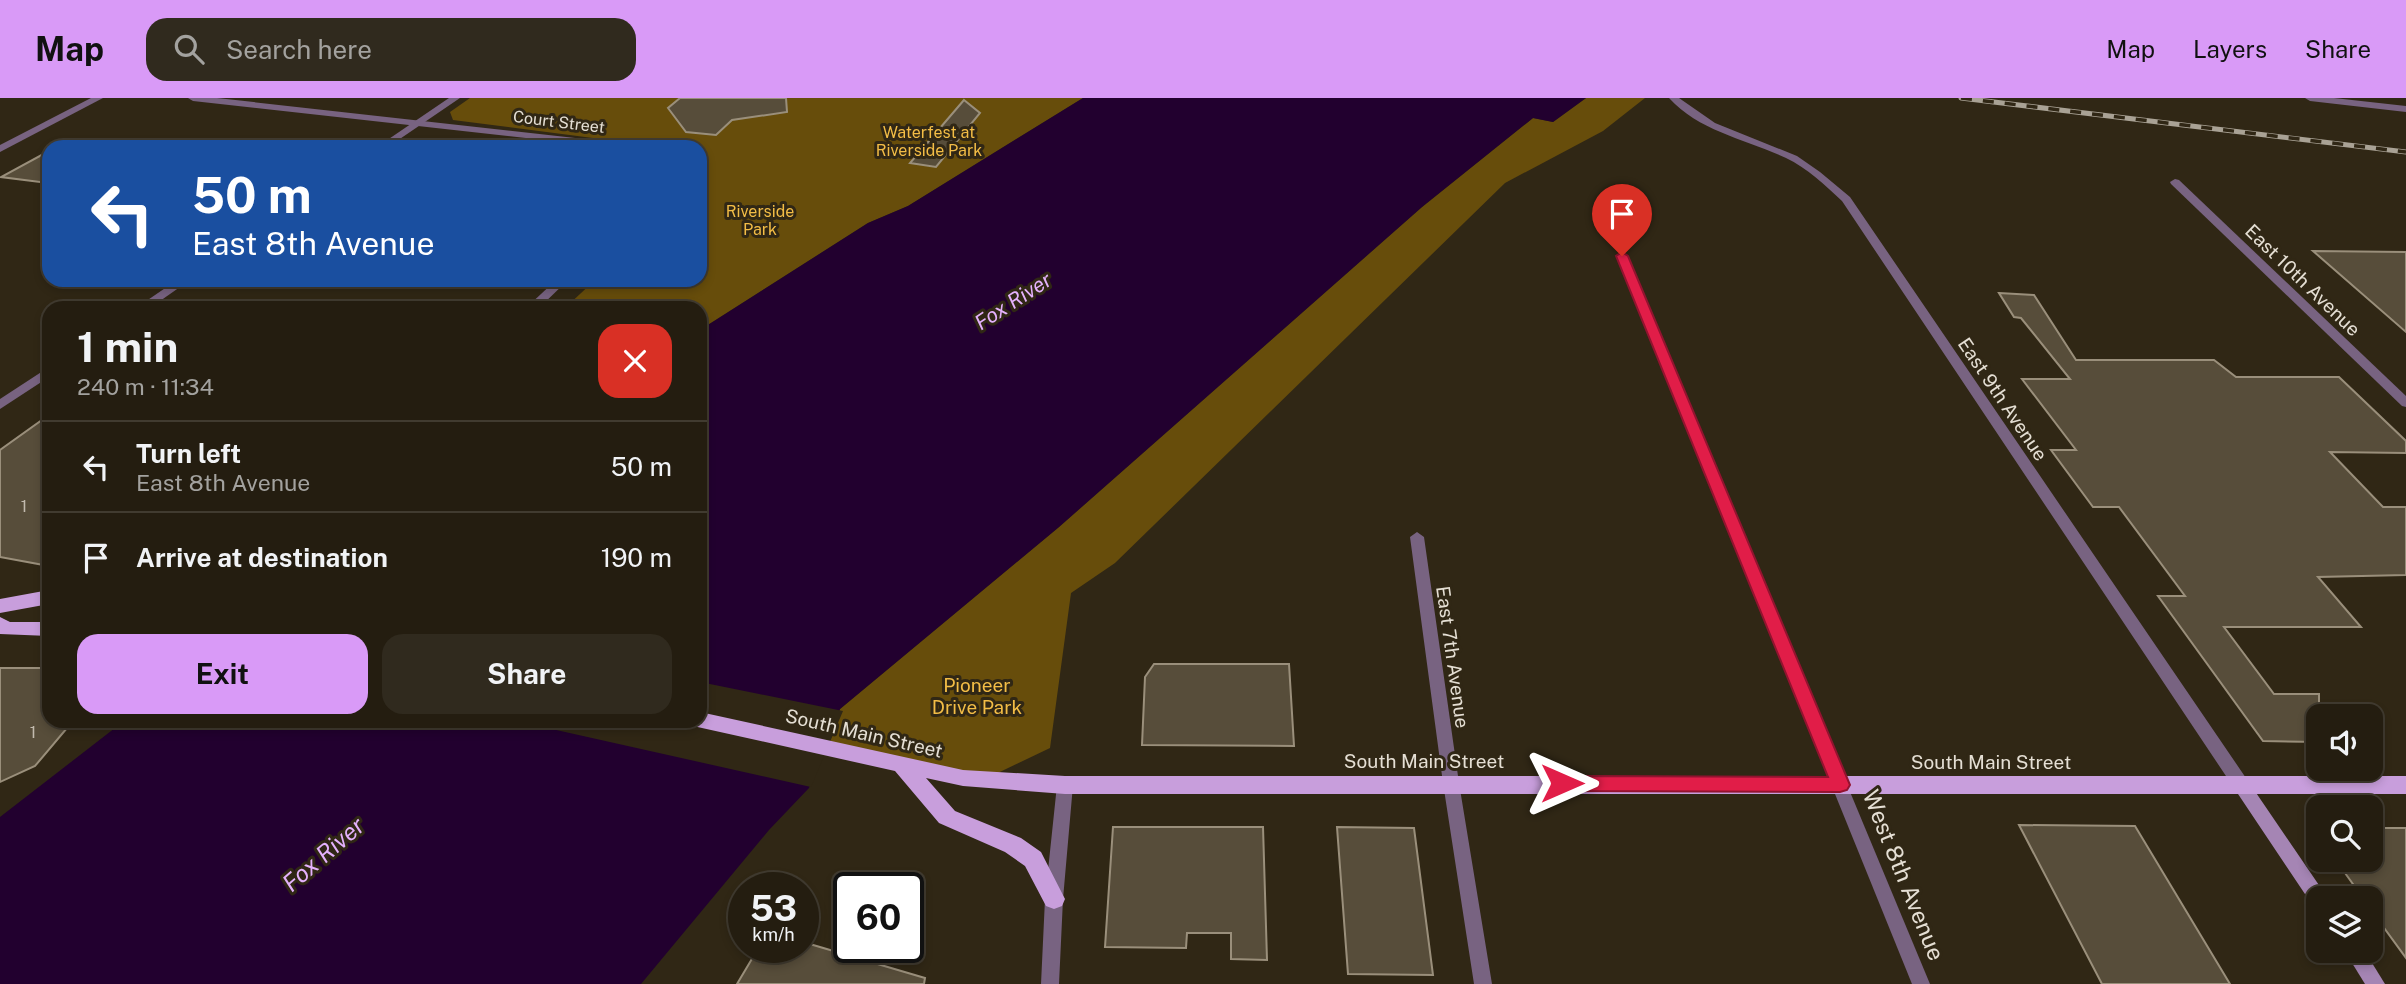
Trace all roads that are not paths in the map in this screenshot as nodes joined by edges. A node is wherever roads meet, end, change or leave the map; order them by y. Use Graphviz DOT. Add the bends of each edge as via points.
graph roads {
  1 [pos="98,98"];
  2 [pos="194,98"];
  3 [pos="455,98"];
  4 [pos="1674,98"];
  5 [pos="2310,98"];
  6 [pos="2406,109"];
  7 [pos="418,122"];
  8 [pos="392,140"];
  9 [pos="570,140"];
  10 [pos="0,149"];
  11 [pos="2175,182"];
  12 [pos="1622,256"];
  13 [pos="174,287"];
  14 [pos="554,287"];
  15 [pos="152,301"];
  16 [pos="539,301"];
  17 [pos="42,376"];
  18 [pos="2406,403"];
  19 [pos="0,405"];
  20 [pos="1417,537"];
  21 [pos="42,598"];
  22 [pos="0,606"];
  23 [pos="0,624"];
  24 [pos="42,629"];
  25 [pos="707,722"];
  26 [pos="903,766"];
  27 [pos="1451,783"];
  28 [pos="1065,785"];
  29 [pos="1840,785"];
  30 [pos="2242,786"];
  31 [pos="2406,786"];
  32 [pos="2310,886"];
  33 [pos="1054,899"];
  34 [pos="2362,963"];
  35 [pos="1051,984"];
  36 [pos="1483,984"];
  37 [pos="1921,984"];
  38 [pos="2376,984"];
  1 -- 10 [label="street"];
  2 -- 7 [label="street, Court Street"];
  3 -- 7 [label="street"];
  4 -- 30 [label="street, East 9th Avenue" via="1716,127 1787,155 1817,173 1846,199"];
  5 -- 6 [label="street"];
  7 -- 8 [label="street"];
  7 -- 9 [label="street, Court Street"];
  11 -- 18 [label="street, East 10th Avenue"];
  12 -- 29 [label="street, West 8th Avenue"];
  13 -- 15 [label="street"];
  14 -- 16 [label="street"];
  17 -- 19 [label="street"];
  20 -- 27 [label="street, East 7th Avenue"];
  21 -- 22 [label="main road"];
  23 -- 24 [label="main road" via="6,629"];
  25 -- 26 [label="main road, South Main Street"];
  26 -- 28 [label="main road, South Main Street" via="981,781"];
  26 -- 33 [label="main road" via="947,817 1013,845 1033,859"];
  27 -- 28 [label="main road, South Main Street"];
  27 -- 29 [label="main road, South Main Street"];
  27 -- 36 [label="street, East 7th Avenue"];
  28 -- 33 [label="street"];
  29 -- 30 [label="main road, South Main Street"];
  29 -- 37 [label="street, West 8th Avenue"];
  30 -- 31 [label="main road, South Main Street"];
  30 -- 32 [label="main road"];
  33 -- 35 [label="street"];
  34 -- 38 [label="main road"];
}
